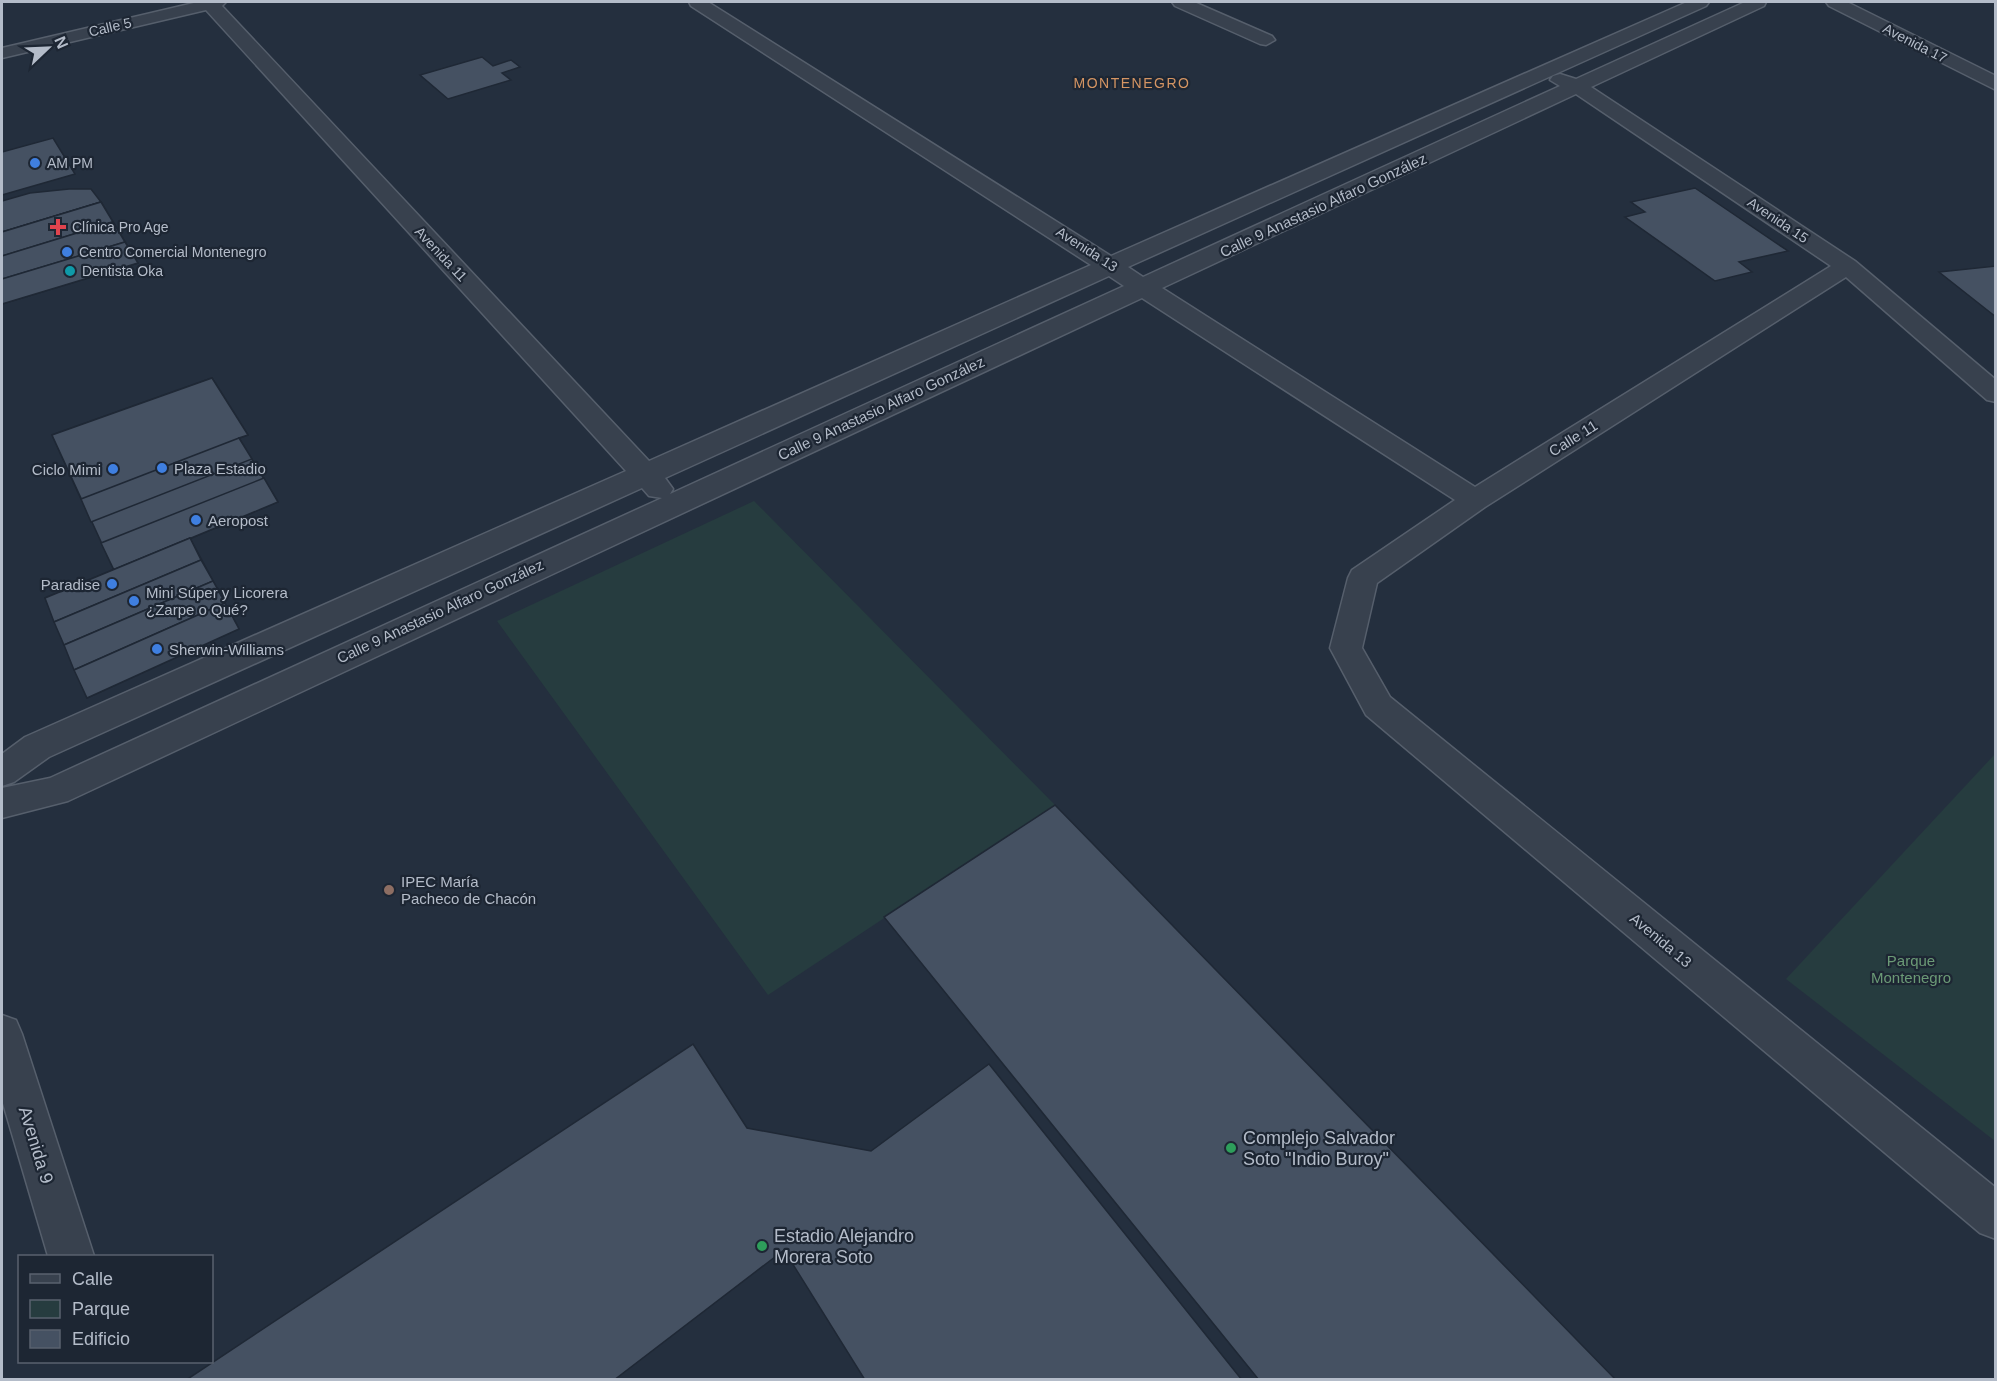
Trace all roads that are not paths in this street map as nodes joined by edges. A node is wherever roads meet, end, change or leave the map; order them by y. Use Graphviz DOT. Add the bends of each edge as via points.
graph roads {
  1 [pos="697,2"];
  2 [pos="1181,2"];
  3 [pos="1700,2"];
  4 [pos="1758,2"];
  5 [pos="1835,2"];
  6 [pos="214,3"];
  7 [pos="1266,40"];
  8 [pos="2,53"];
  9 [pos="1542,72"];
  10 [pos="1995,84"];
  11 [pos="1577,86"];
  12 [pos="1114,266"];
  13 [pos="1847,266"];
  14 [pos="1145,287"];
  15 [pos="1995,394"];
  16 [pos="645,474"];
  17 [pos="1475,500"];
  18 [pos="673,503"];
  19 [pos="1346,648"];
  20 [pos="2,772"];
  21 [pos="2,803"];
  22 [pos="2,1034"];
  23 [pos="1995,1217"];
  24 [pos="69,1255"];
  1 -- 12 [label="street, Avenida 13"];
  2 -- 7 [label="street"];
  3 -- 9 [label="street, Calle 9 Anastasio Alfaro González"];
  4 -- 11 [label="street, Calle 9 Anastasio Alfaro González"];
  5 -- 10 [label="street, Avenida 17"];
  6 -- 8 [label="street, Calle 5"];
  6 -- 16 [label="street, Avenida 11"];
  9 -- 11 [label="street, Avenida 15"];
  9 -- 12 [label="street, Calle 9 Anastasio Alfaro González"];
  11 -- 13 [label="street, Avenida 15"];
  11 -- 14 [label="street, Calle 9 Anastasio Alfaro González"];
  12 -- 14 [label="street, Avenida 13"];
  12 -- 16 [label="street, Calle 9 Anastasio Alfaro González"];
  13 -- 15 [label="street, Avenida 15"];
  13 -- 17 [label="street, Calle 11"];
  14 -- 17 [label="street, Avenida 13"];
  14 -- 18 [label="street, Calle 9 Anastasio Alfaro González"];
  16 -- 18 [label="street, Avenida 11"];
  16 -- 20 [label="street, Calle 9 Anastasio Alfaro González" via="37,747"];
  17 -- 19 [label="street, Calle 11" via="1363,578"];
  18 -- 21 [label="street, Calle 9 Anastasio Alfaro González" via="56,791"];
  19 -- 23 [label="street, Avenida 13" via="1378,706"];
  22 -- 24 [label="street, Avenida 9"];
}
